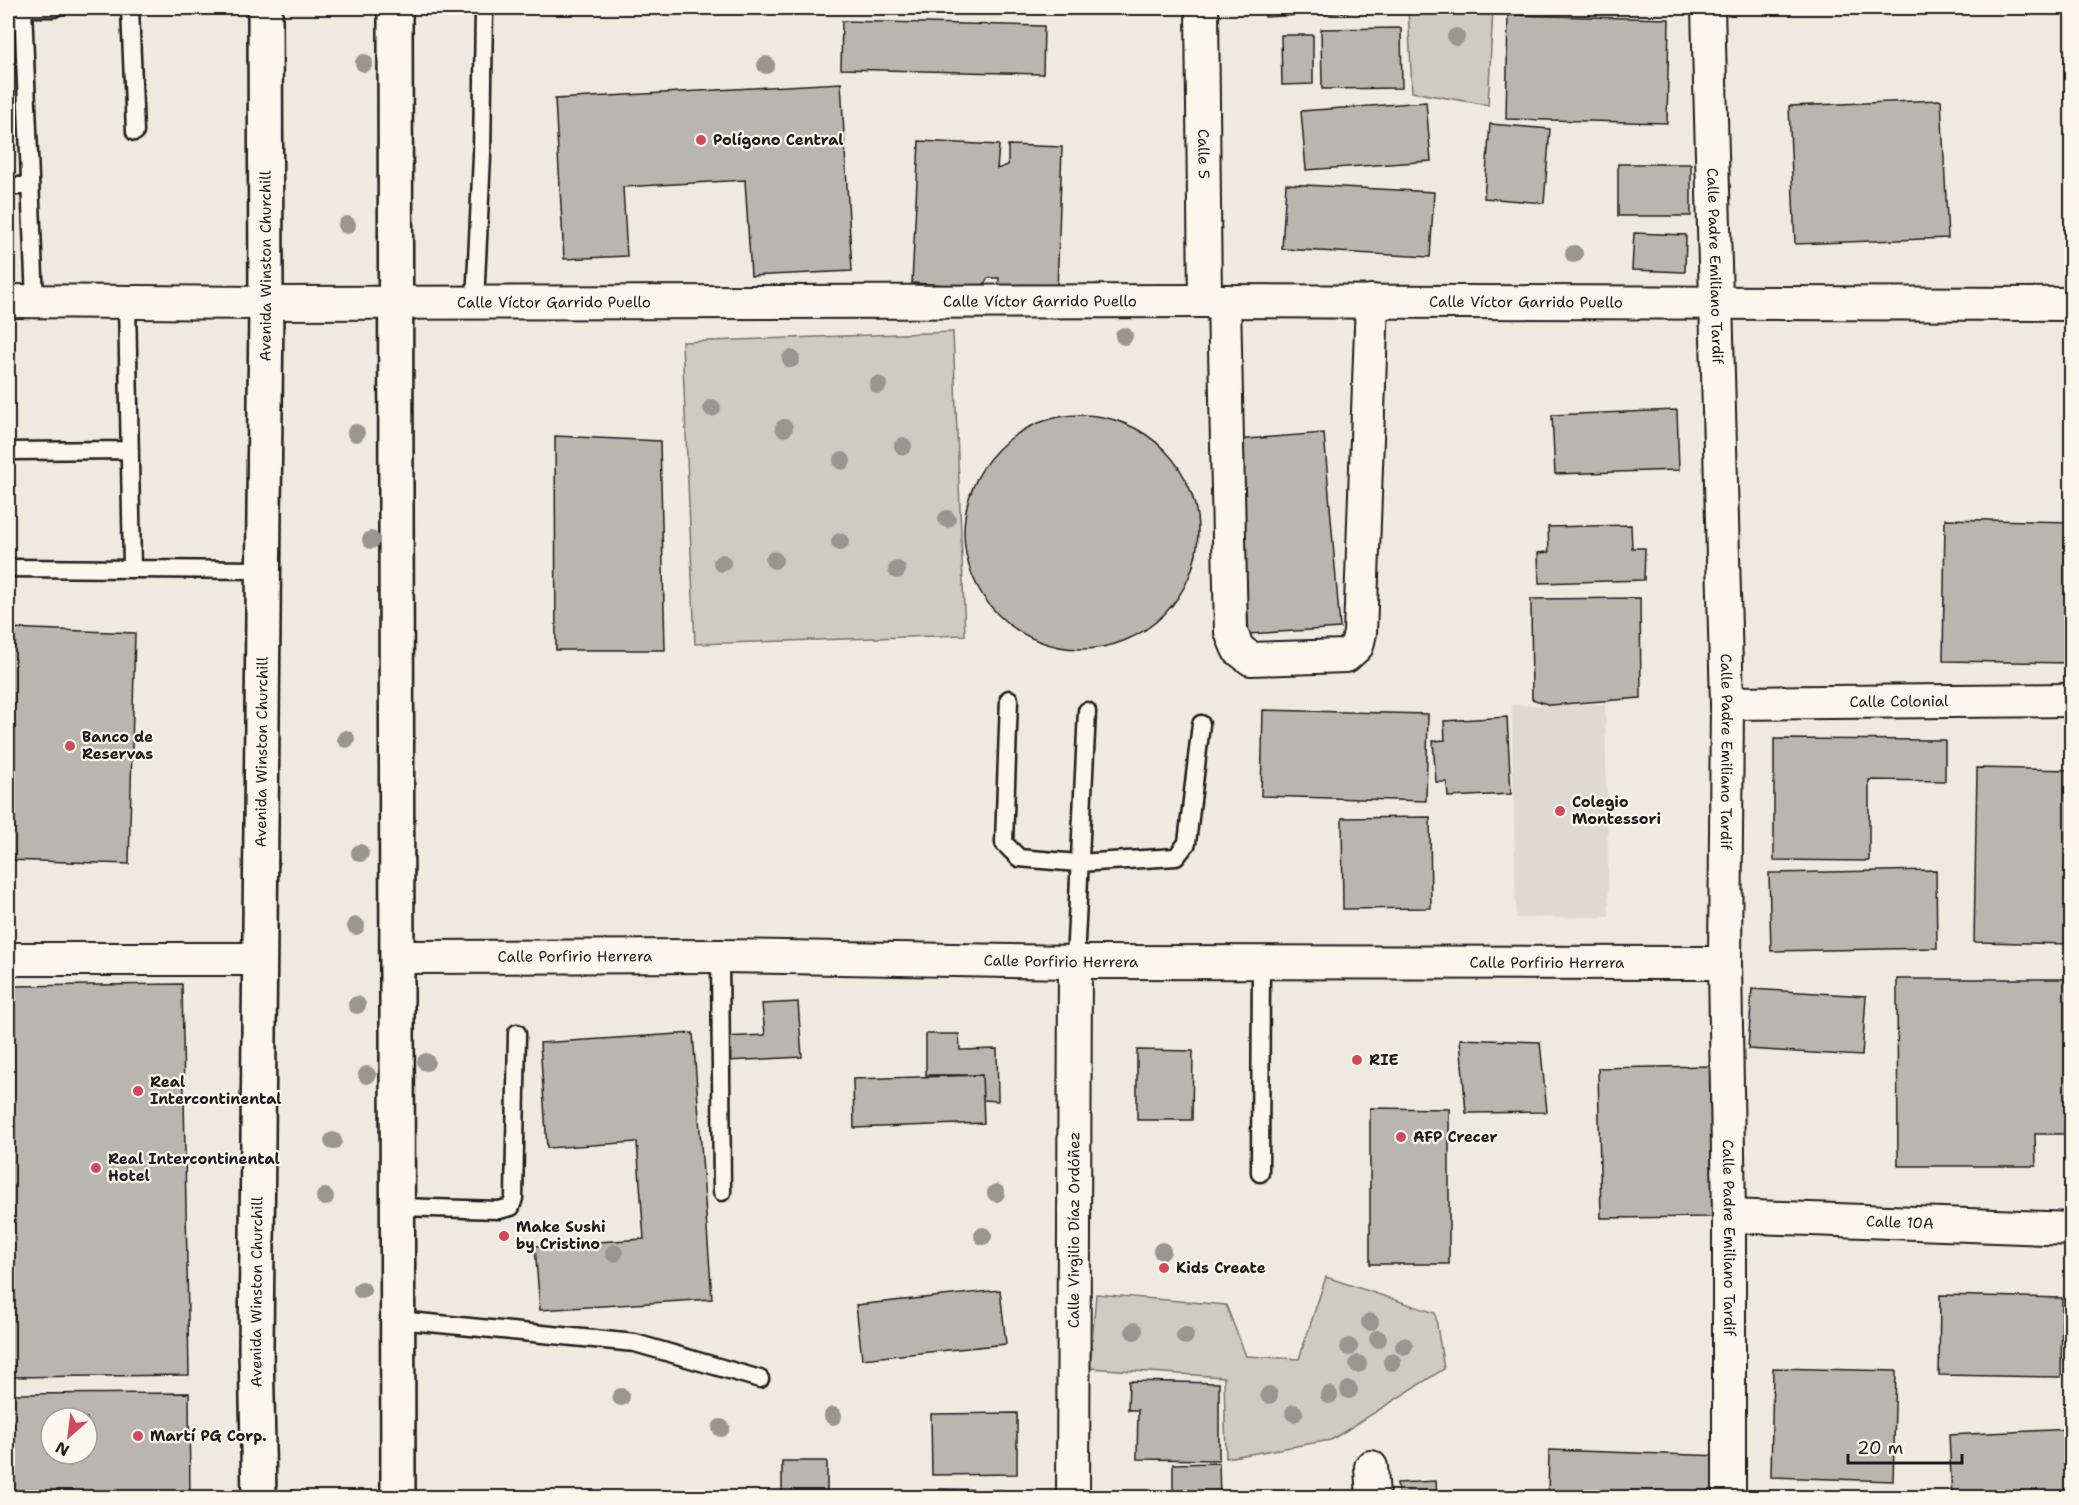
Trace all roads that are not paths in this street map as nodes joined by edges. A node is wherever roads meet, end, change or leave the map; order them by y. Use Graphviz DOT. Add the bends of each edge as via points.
graph roads {
  1 [pos="8,8"];
  2 [pos="23,8"];
  3 [pos="54,8"];
  4 [pos="130,8"];
  5 [pos="265,8"];
  6 [pos="395,8"];
  7 [pos="484,8"];
  8 [pos="1202,8"];
  9 [pos="1708,8"];
  10 [pos="135,132"];
  11 [pos="8,186"];
  12 [pos="30,186"];
  13 [pos="21,301"];
  14 [pos="1214,301"];
  15 [pos="1372,301"];
  16 [pos="127,302"];
  17 [pos="475,302"];
  18 [pos="266,303"];
  19 [pos="396,303"];
  20 [pos="1716,303"];
  21 [pos="2072,304"];
  22 [pos="130,450"];
  23 [pos="8,451"];
  24 [pos="132,567"];
  25 [pos="8,568"];
  26 [pos="263,570"];
  27 [pos="1009,699"];
  28 [pos="2072,700"];
  29 [pos="1727,703"];
  30 [pos="1087,711"];
  31 [pos="1201,724"];
  32 [pos="1078,863"];
  33 [pos="720,956"];
  34 [pos="397,957"];
  35 [pos="8,959"];
  36 [pos="259,959"];
  37 [pos="1075,962"];
  38 [pos="1261,962"];
  39 [pos="1725,963"];
  40 [pos="517,1033"];
  41 [pos="1260,1173"];
  42 [pos="722,1192"];
  43 [pos="398,1207"];
  44 [pos="1729,1216"];
  45 [pos="2072,1229"];
  46 [pos="398,1320"];
  47 [pos="760,1379"];
  48 [pos="1371,1467"];
  49 [pos="259,1497"];
  50 [pos="398,1497"];
  51 [pos="1073,1497"];
  52 [pos="1373,1497"];
  53 [pos="1729,1497"];
  1 -- 2 [label="lane"];
  2 -- 3 [label="lane"];
  2 -- 12 [label="lane"];
  4 -- 10 [label="lane"];
  5 -- 18 [label="main road, Avenida Winston Churchill"];
  6 -- 19 [label="main road"];
  7 -- 17 [label="lane"];
  8 -- 14 [label="street, Calle 5"];
  9 -- 20 [label="street, Calle Padre Emiliano Tardif"];
  11 -- 12 [label="lane"];
  12 -- 13 [label="lane"];
  13 -- 16 [label="street, Calle Víctor Garrido Puello"];
  14 -- 15 [label="street, Calle Víctor Garrido Puello"];
  14 -- 15 [label="street, Calle 5" via="1232,632 1238,649 1251,659 1346,656 1357,646"];
  14 -- 17 [label="street, Calle Víctor Garrido Puello"];
  15 -- 20 [label="street, Calle Víctor Garrido Puello"];
  16 -- 18 [label="street, Calle Víctor Garrido Puello"];
  16 -- 22 [label="lane"];
  17 -- 19 [label="street, Calle Víctor Garrido Puello"];
  18 -- 19 [label="street, Calle Víctor Garrido Puello"];
  18 -- 26 [label="main road, Avenida Winston Churchill"];
  19 -- 34 [label="main road"];
  20 -- 21 [label="street, Calle Víctor Garrido Puello"];
  20 -- 29 [label="street, Calle Padre Emiliano Tardif"];
  22 -- 23 [label="lane"];
  22 -- 24 [label="lane"];
  24 -- 25 [label="lane"];
  24 -- 26 [label="lane"];
  26 -- 36 [label="main road, Avenida Winston Churchill"];
  27 -- 32 [label="lane" via="1004,843 1019,858"];
  28 -- 29 [label="street, Calle Colonial"];
  29 -- 39 [label="street, Calle Padre Emiliano Tardif"];
  30 -- 32 [label="lane"];
  31 -- 32 [label="lane" via="1187,843 1176,857"];
  32 -- 37 [label="lane"];
  33 -- 34 [label="street, Calle Porfirio Herrera"];
  33 -- 37 [label="street, Calle Porfirio Herrera"];
  33 -- 42 [label="lane"];
  34 -- 43 [label="main road"];
  35 -- 36 [label="street"];
  36 -- 49 [label="main road, Avenida Winston Churchill"];
  37 -- 38 [label="street, Calle Porfirio Herrera"];
  37 -- 51 [label="street, Calle Virgilio Díaz Ordóñez"];
  38 -- 39 [label="street, Calle Porfirio Herrera"];
  38 -- 41 [label="lane"];
  39 -- 44 [label="street, Calle Padre Emiliano Tardif"];
  40 -- 43 [label="lane" via="511,1207"];
  43 -- 46 [label="main road"];
  44 -- 45 [label="street, Calle 10A"];
  44 -- 53 [label="street, Calle Padre Emiliano Tardif"];
  46 -- 47 [label="lane" via="635,1343"];
  46 -- 50 [label="main road"];
  48 -- 52 [label="street"];
}
